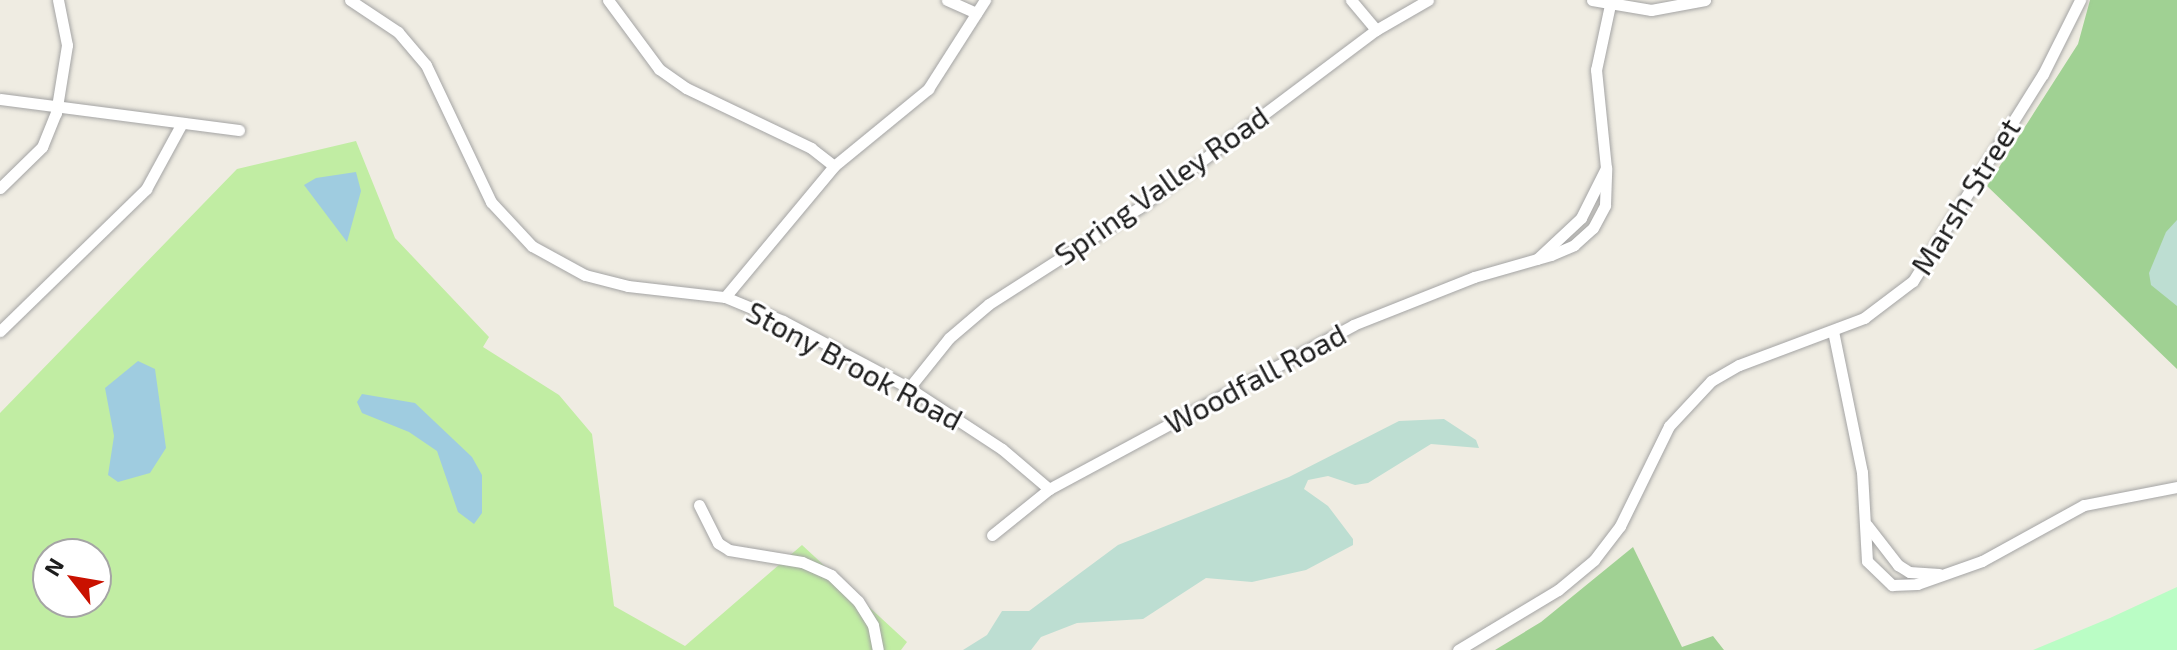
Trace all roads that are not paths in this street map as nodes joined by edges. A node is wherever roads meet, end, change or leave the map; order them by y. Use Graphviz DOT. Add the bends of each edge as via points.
graph roads {
  1 [pos="58,0"];
  2 [pos="350,0"];
  3 [pos="608,0"];
  4 [pos="947,0"];
  5 [pos="985,0"];
  6 [pos="1351,0"];
  7 [pos="1428,0"];
  8 [pos="1592,0"];
  9 [pos="1705,0"];
  10 [pos="2080,0"];
  11 [pos="1610,3"];
  12 [pos="976,13"];
  13 [pos="1376,30"];
  14 [pos="0,99"];
  15 [pos="58,106"];
  16 [pos="182,123"];
  17 [pos="239,130"];
  18 [pos="834,166"];
  19 [pos="0,188"];
  20 [pos="725,297"];
  21 [pos="0,331"];
  22 [pos="1833,331"];
  23 [pos="909,388"];
  24 [pos="2177,487"];
  25 [pos="1049,489"];
  26 [pos="699,505"];
  27 [pos="1866,522"];
  28 [pos="992,535"];
  29 [pos="1952,573"];
  30 [pos="878,650"];
  31 [pos="1458,650"];
  1 -- 15 [label="street" via="67,28"];
  2 -- 20 [label="street, Stony Brook Road" via="398,32 426,65 491,202 532,246 567,267 607,281"];
  3 -- 18 [label="street" via="659,69 686,88 811,148"];
  4 -- 12 [label="street"];
  5 -- 12 [label="street"];
  6 -- 13 [label="street"];
  7 -- 13 [label="street, Spring Valley Road"];
  8 -- 11 [label="street"];
  9 -- 11 [label="street" via="1651,10"];
  10 -- 22 [label="street, Marsh Street" via="2043,74 1921,270 1891,301"];
  11 -- 25 [label="street, Woodfall Road" via="1596,70 1607,198 1593,228 1567,249 1474,277 1353,325"];
  12 -- 18 [label="street" via="928,89"];
  13 -- 23 [label="street, Spring Valley Road" via="1140,207 989,304 949,338"];
  14 -- 15 [label="street"];
  15 -- 16 [label="street"];
  15 -- 19 [label="street" via="42,147"];
  16 -- 17 [label="street"];
  16 -- 21 [label="street" via="146,189"];
  18 -- 20 [label="street"];
  20 -- 23 [label="street, Stony Brook Road"];
  22 -- 27 [label="street" via="1862,472"];
  22 -- 31 [label="street, Marsh Street" via="1739,365 1698,392 1669,426 1620,526 1594,560 1558,590"];
  23 -- 25 [label="street, Stony Brook Road" via="1002,449"];
  24 -- 29 [label="street" via="2084,505"];
  25 -- 28 [label="street, Woodfall Road"];
  26 -- 30 [label="street" via="718,543 729,550 802,562 831,575 858,601 873,625"];
  27 -- 29 [label="street" via="1887,556 1909,572"];
  27 -- 29 [label="street" via="1867,561 1881,579 1904,587"];
}
